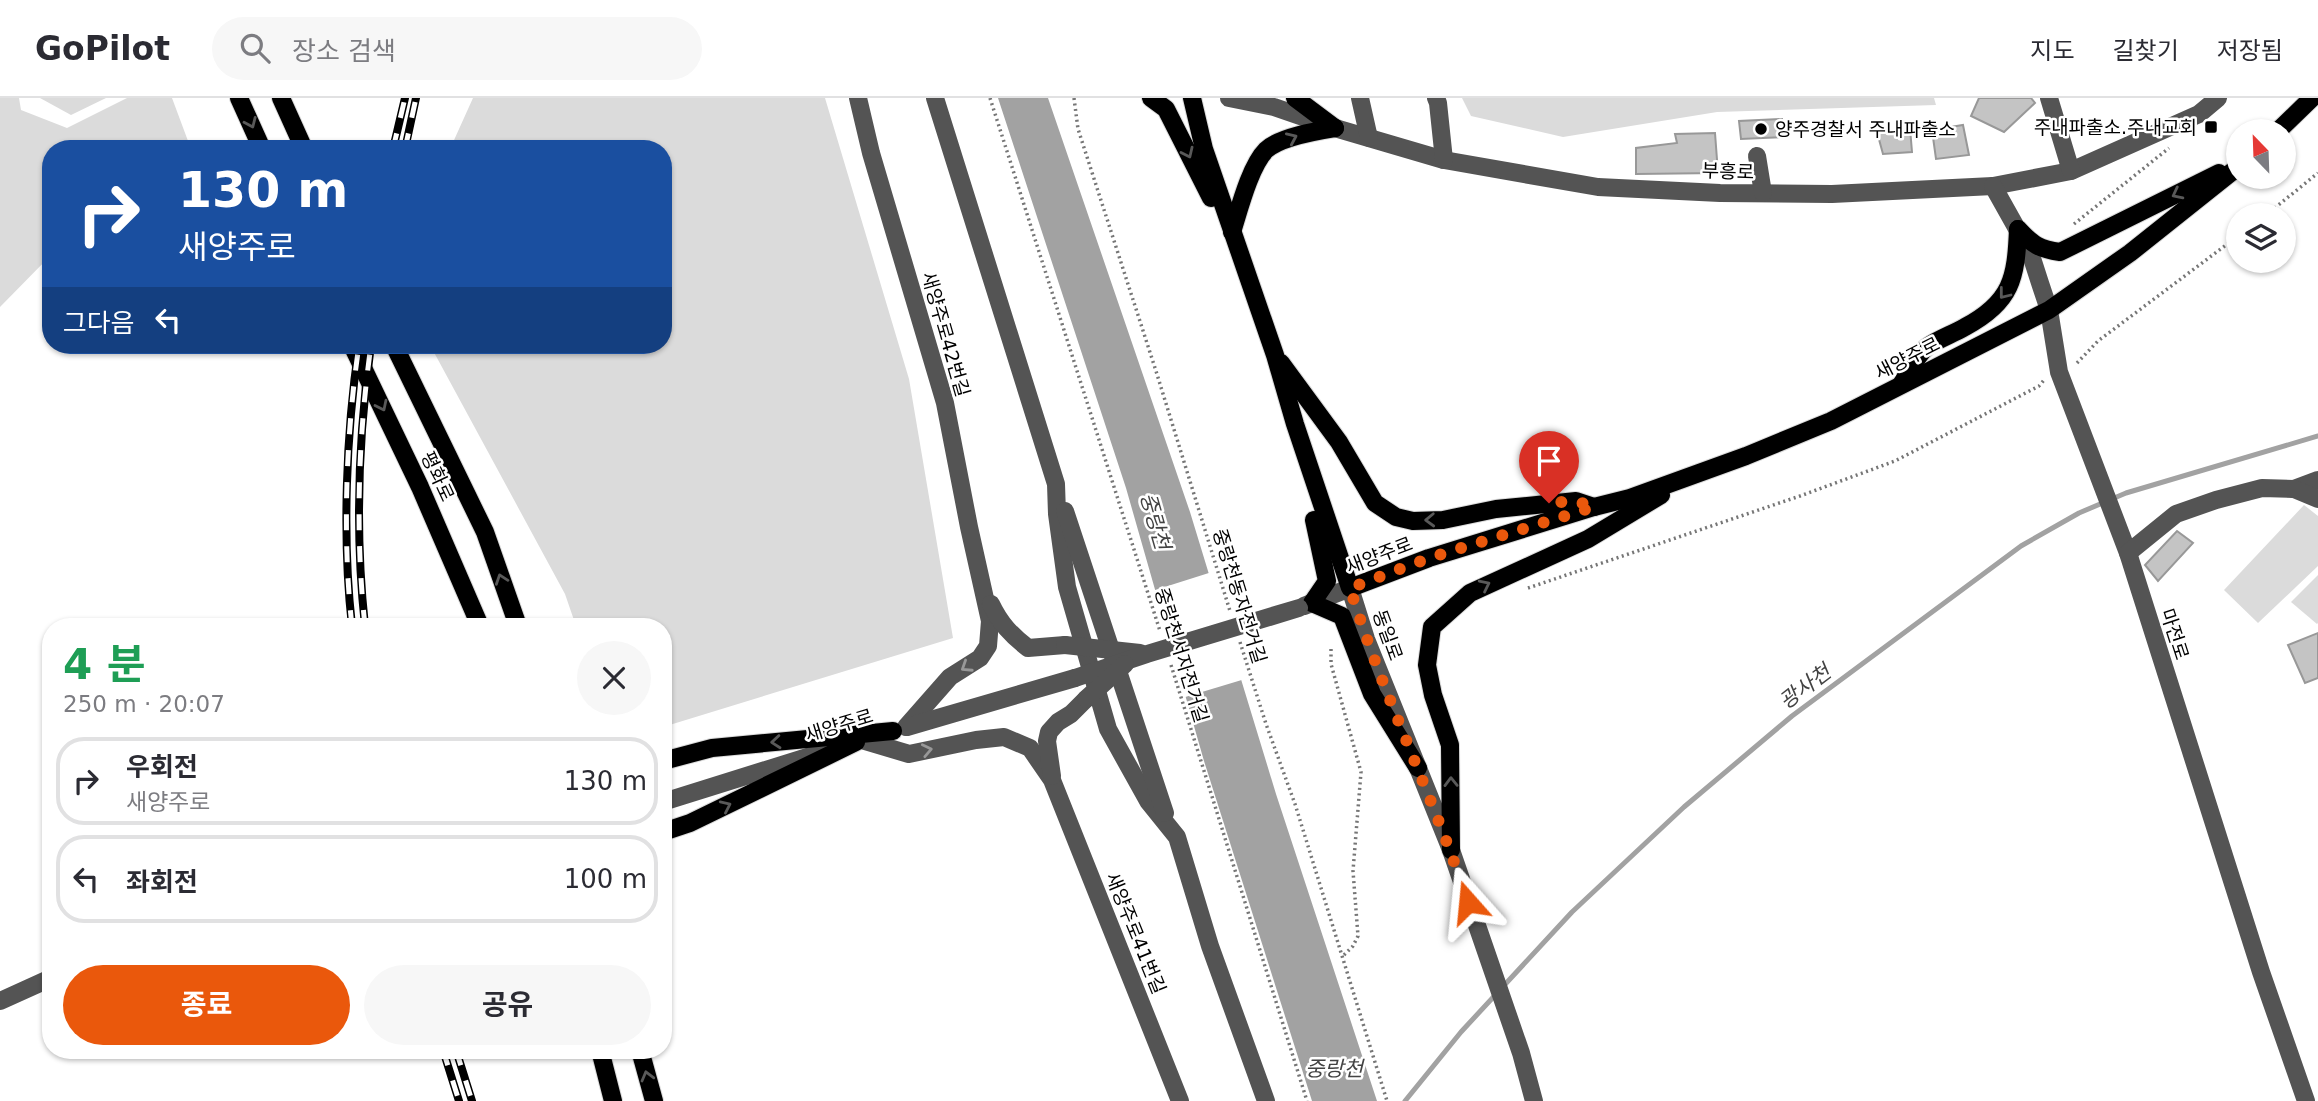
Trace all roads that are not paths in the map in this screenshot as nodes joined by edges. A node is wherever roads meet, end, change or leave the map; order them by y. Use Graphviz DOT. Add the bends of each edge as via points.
graph roads {
  1 [pos="239,98"];
  2 [pos="281,98"];
  3 [pos="858,98"];
  4 [pos="935,98"];
  5 [pos="1151,98"];
  6 [pos="1192,98"];
  7 [pos="1229,98"];
  8 [pos="1295,98"];
  9 [pos="1360,98"];
  10 [pos="1436,98"];
  11 [pos="2049,98"];
  12 [pos="2218,98"];
  13 [pos="2312,98"];
  14 [pos="2290,119"];
  15 [pos="1335,128"];
  16 [pos="1369,138"];
  17 [pos="258,140"];
  18 [pos="300,140"];
  19 [pos="1757,156"];
  20 [pos="1444,160"];
  21 [pos="2071,171"];
  22 [pos="2226,171"];
  23 [pos="2226,175"];
  24 [pos="1993,186"];
  25 [pos="1763,193"];
  26 [pos="2018,229"];
  27 [pos="1232,232"];
  28 [pos="1240,252"];
  29 [pos="2049,310"];
  30 [pos="356,354"];
  31 [pos="398,354"];
  32 [pos="1275,355"];
  33 [pos="1901,384"];
  34 [pos="1294,424"];
  35 [pos="1698,474"];
  36 [pos="2318,480"];
  37 [pos="1056,484"];
  38 [pos="2294,489"];
  39 [pos="2318,499"];
  40 [pos="1594,507"];
  41 [pos="2124,544"];
  42 [pos="982,585"];
  43 [pos="1350,588"];
  44 [pos="1306,606"];
  45 [pos="478,618"];
  46 [pos="515,618"];
  47 [pos="1139,657"];
  48 [pos="899,729"];
  49 [pos="859,741"];
  50 [pos="672,759"];
  51 [pos="1418,768"];
  52 [pos="1052,780"];
  53 [pos="672,799"];
  54 [pos="672,828"];
  55 [pos="1170,829"];
  56 [pos="1451,850"];
  57 [pos="42,982"];
  58 [pos="0,1001"];
  59 [pos="602,1059"];
  60 [pos="642,1059"];
  61 [pos="613,1101"];
  62 [pos="654,1101"];
  63 [pos="1180,1101"];
  64 [pos="1266,1101"];
  65 [pos="1534,1101"];
  66 [pos="2305,1101"];
  1 -- 17 [label="main road, one-way"];
  2 -- 18 [label="main road"];
  3 -- 42 [label="street, 새양주로42번길" via="945,403"];
  4 -- 37 [label="street"];
  5 -- 28 [label="main road, one-way" via="1166,109"];
  6 -- 27 [label="main road, 동일로" via="1203,149"];
  7 -- 15 [label="street, 부흥로" via="1274,107"];
  8 -- 15 [label="main road"];
  9 -- 16 [label="street"];
  10 -- 20 [label="street"];
  11 -- 21 [label="street"];
  12 -- 21 [label="street, 부흥로" via="2199,114"];
  13 -- 14 [label="main road"];
  15 -- 16 [label="street, 부흥로"];
  27 -- 15 [label="main road, one-way" via="1250,176 1267,150 1301,134"];
  16 -- 20 [label="street, 부흥로"];
  19 -- 25 [label="street"];
  20 -- 25 [label="street, 부흥로" via="1598,187"];
  21 -- 24 [label="street, 부흥로"];
  22 -- 26 [label="main road, one-way" via="2060,252 2032,244"];
  23 -- 29 [label="main road" via="2130,253"];
  24 -- 25 [label="street, 부흥로"];
  24 -- 26 [label="street, 마전로"];
  26 -- 29 [label="street, 마전로"];
  26 -- 33 [label="main road, one-way" via="2017,263 2002,299 1970,325 1926,348"];
  27 -- 28 [label="main road, 동일로"];
  28 -- 32 [label="main road, 동일로"];
  29 -- 33 [label="main road, 새양주로"];
  29 -- 41 [label="street, 마전로" via="2059,372"];
  30 -- 45 [label="main road, 평화로, one-way"];
  46 -- 31 [label="main road, 평화로, one-way" via="485,532"];
  32 -- 34 [label="main road, 동일로"];
  40 -- 32 [label="main road, one-way" via="1576,501 1443,520 1396,517 1375,503 1339,442"];
  33 -- 35 [label="main road, 새양주로" via="1831,421"];
  34 -- 43 [label="main road, 동일로"];
  34 -- 44 [label="main road" via="1327,581"];
  35 -- 40 [label="main road, 새양주로"];
  56 -- 35 [label="main road, one-way" via="1450,745 1427,665 1432,627 1470,593 1588,539"];
  36 -- 38 [label="street"];
  37 -- 55 [label="street"];
  37 -- 55 [label="street" via="1067,587 1108,729"];
  38 -- 39 [label="street"];
  38 -- 41 [label="street" via="2262,488 2216,500 2176,514"];
  40 -- 43 [label="main road, 새양주로" via="1429,558"];
  41 -- 66 [label="street, 마전로"];
  42 -- 47 [label="street, bridge" via="1000,621 1028,648 1065,645"];
  42 -- 48 [label="street, one-way" via="990,621 988,646 980,659 950,677"];
  43 -- 44 [label="street, 새양주로"];
  43 -- 51 [label="street, 동일로"];
  44 -- 47 [label="street, 새양주로, bridge"];
  44 -- 51 [label="main road" via="1342,616 1372,694"];
  47 -- 48 [label="street, 새양주로, bridge"];
  47 -- 52 [label="street, bridge" via="1049,732"];
  48 -- 49 [label="street, 새양주로"];
  48 -- 50 [label="main road, one-way" via="712,748"];
  49 -- 52 [label="street, one-way" via="909,754 1004,737 1030,748"];
  49 -- 53 [label="street, 새양주로"];
  54 -- 49 [label="main road, one-way"];
  51 -- 56 [label="street, 동일로"];
  52 -- 63 [label="street, 새양주로41번길"];
  55 -- 64 [label="street" via="1177,838"];
  56 -- 65 [label="street, 동일로"];
  57 -- 58 [label="street"];
  59 -- 61 [label="main road"];
  62 -- 60 [label="main road, one-way"];
}
